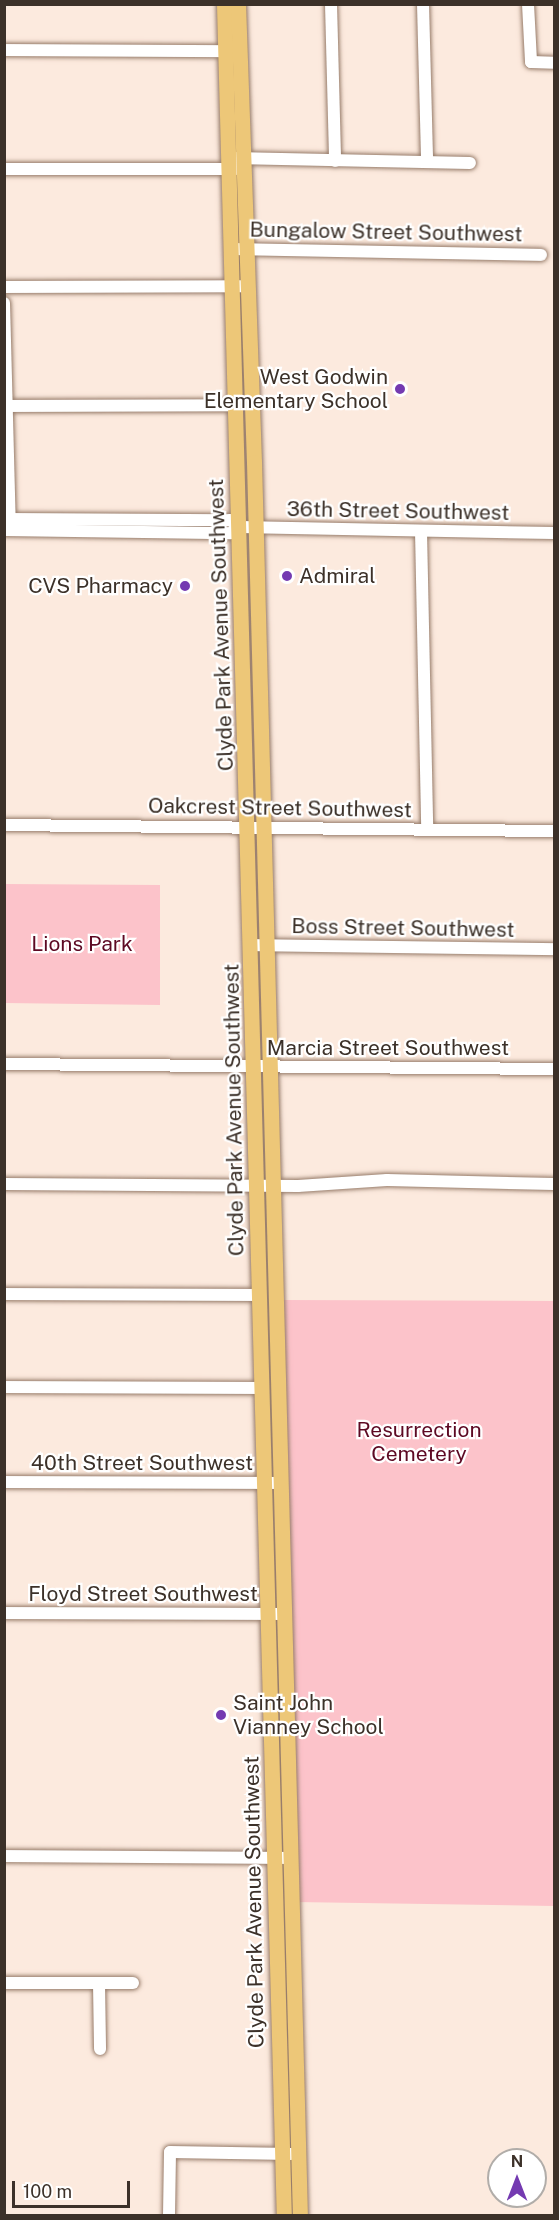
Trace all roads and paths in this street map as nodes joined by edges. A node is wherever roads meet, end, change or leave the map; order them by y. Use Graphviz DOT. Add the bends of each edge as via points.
graph roads {
  1 [pos="224,4"];
  2 [pos="238,4"];
  3 [pos="331,4"];
  4 [pos="423,4"];
  5 [pos="528,4"];
  6 [pos="4,50"];
  7 [pos="232,51"];
  8 [pos="555,63"];
  9 [pos="335,161"];
  10 [pos="427,162"];
  11 [pos="470,163"];
  12 [pos="236,164"];
  13 [pos="4,169"];
  14 [pos="239,249"];
  15 [pos="541,255"];
  16 [pos="232,286"];
  17 [pos="248,286"];
  18 [pos="4,287"];
  19 [pos="4,303"];
  20 [pos="236,405"];
  21 [pos="6,406"];
  22 [pos="7,525"];
  23 [pos="248,527"];
  24 [pos="421,531"];
  25 [pos="555,533"];
  26 [pos="4,825"];
  27 [pos="256,827"];
  28 [pos="427,829"];
  29 [pos="555,831"];
  30 [pos="258,945"];
  31 [pos="555,949"];
  32 [pos="4,1064"];
  33 [pos="261,1066"];
  34 [pos="555,1069"];
  35 [pos="4,1184"];
  36 [pos="555,1184"];
  37 [pos="264,1185"];
  38 [pos="4,1294"];
  39 [pos="259,1295"];
  40 [pos="4,1387"];
  41 [pos="261,1388"];
  42 [pos="4,1482"];
  43 [pos="271,1483"];
  44 [pos="4,1613"];
  45 [pos="274,1614"];
  46 [pos="4,1856"];
  47 [pos="282,1858"];
  48 [pos="4,1983"];
  49 [pos="99,1983"];
  50 [pos="133,1983"];
  51 [pos="100,2049"];
  52 [pos="282,2154"];
  53 [pos="298,2154"];
  54 [pos="169,2216"];
  55 [pos="284,2216"];
  56 [pos="300,2216"];
  1 -- 7 [label="main road, Clyde Park Avenue Southwest"];
  2 -- 7 [label="main road, Clyde Park Avenue Southwest"];
  3 -- 9 [label="street"];
  4 -- 10 [label="street"];
  5 -- 8 [label="street" via="531,62"];
  6 -- 7 [label="street"];
  7 -- 12 [label="main road, Clyde Park Avenue Southwest"];
  9 -- 10 [label="street"];
  9 -- 12 [label="street"];
  10 -- 11 [label="street"];
  12 -- 13 [label="street"];
  12 -- 14 [label="main road, Clyde Park Avenue Southwest"];
  14 -- 15 [label="street, Bungalow Street Southwest"];
  14 -- 16 [label="main road, Clyde Park Avenue Southwest"];
  14 -- 17 [label="main road, Clyde Park Avenue Southwest"];
  16 -- 17 [label="street"];
  16 -- 18 [label="street"];
  16 -- 20 [label="main road, Clyde Park Avenue Southwest"];
  17 -- 23 [label="main road, Clyde Park Avenue Southwest"];
  19 -- 21 [label="street"];
  20 -- 21 [label="street"];
  20 -- 23 [label="main road, Clyde Park Avenue Southwest"];
  21 -- 22 [label="street"];
  22 -- 23 [label="street, 36th Street Southwest" via="230,520"];
  23 -- 24 [label="street, 36th Street Southwest"];
  23 -- 27 [label="main road, Clyde Park Avenue Southwest"];
  24 -- 25 [label="street, 36th Street Southwest"];
  24 -- 28 [label="street"];
  26 -- 27 [label="street, Oakcrest Street Southwest"];
  27 -- 28 [label="street, Oakcrest Street Southwest"];
  27 -- 30 [label="main road, Clyde Park Avenue Southwest"];
  28 -- 29 [label="street, Oakcrest Street Southwest"];
  30 -- 31 [label="street, Boss Street Southwest"];
  30 -- 33 [label="main road, Clyde Park Avenue Southwest"];
  32 -- 33 [label="street, Marcia Street Southwest"];
  33 -- 34 [label="street, Marcia Street Southwest"];
  33 -- 37 [label="main road, Clyde Park Avenue Southwest"];
  35 -- 37 [label="street"];
  36 -- 37 [label="street" via="387,1180"];
  37 -- 39 [label="main road, Clyde Park Avenue Southwest"];
  37 -- 43 [label="main road, Clyde Park Avenue Southwest"];
  38 -- 39 [label="street"];
  39 -- 41 [label="main road, Clyde Park Avenue Southwest"];
  40 -- 41 [label="street"];
  41 -- 43 [label="main road, Clyde Park Avenue Southwest"];
  42 -- 43 [label="street, 40th Street Southwest"];
  43 -- 45 [label="main road, Clyde Park Avenue Southwest"];
  44 -- 45 [label="street, Floyd Street Southwest"];
  45 -- 47 [label="main road, Clyde Park Avenue Southwest"];
  46 -- 47 [label="street"];
  47 -- 52 [label="main road, Clyde Park Avenue Southwest"];
  47 -- 53 [label="main road, Clyde Park Avenue Southwest"];
  48 -- 49 [label="street"];
  49 -- 50 [label="street"];
  49 -- 51 [label="street"];
  52 -- 53 [label="street"];
  52 -- 54 [label="street" via="170,2152"];
  52 -- 55 [label="main road, Clyde Park Avenue Southwest"];
  53 -- 56 [label="main road, Clyde Park Avenue Southwest"];
}
